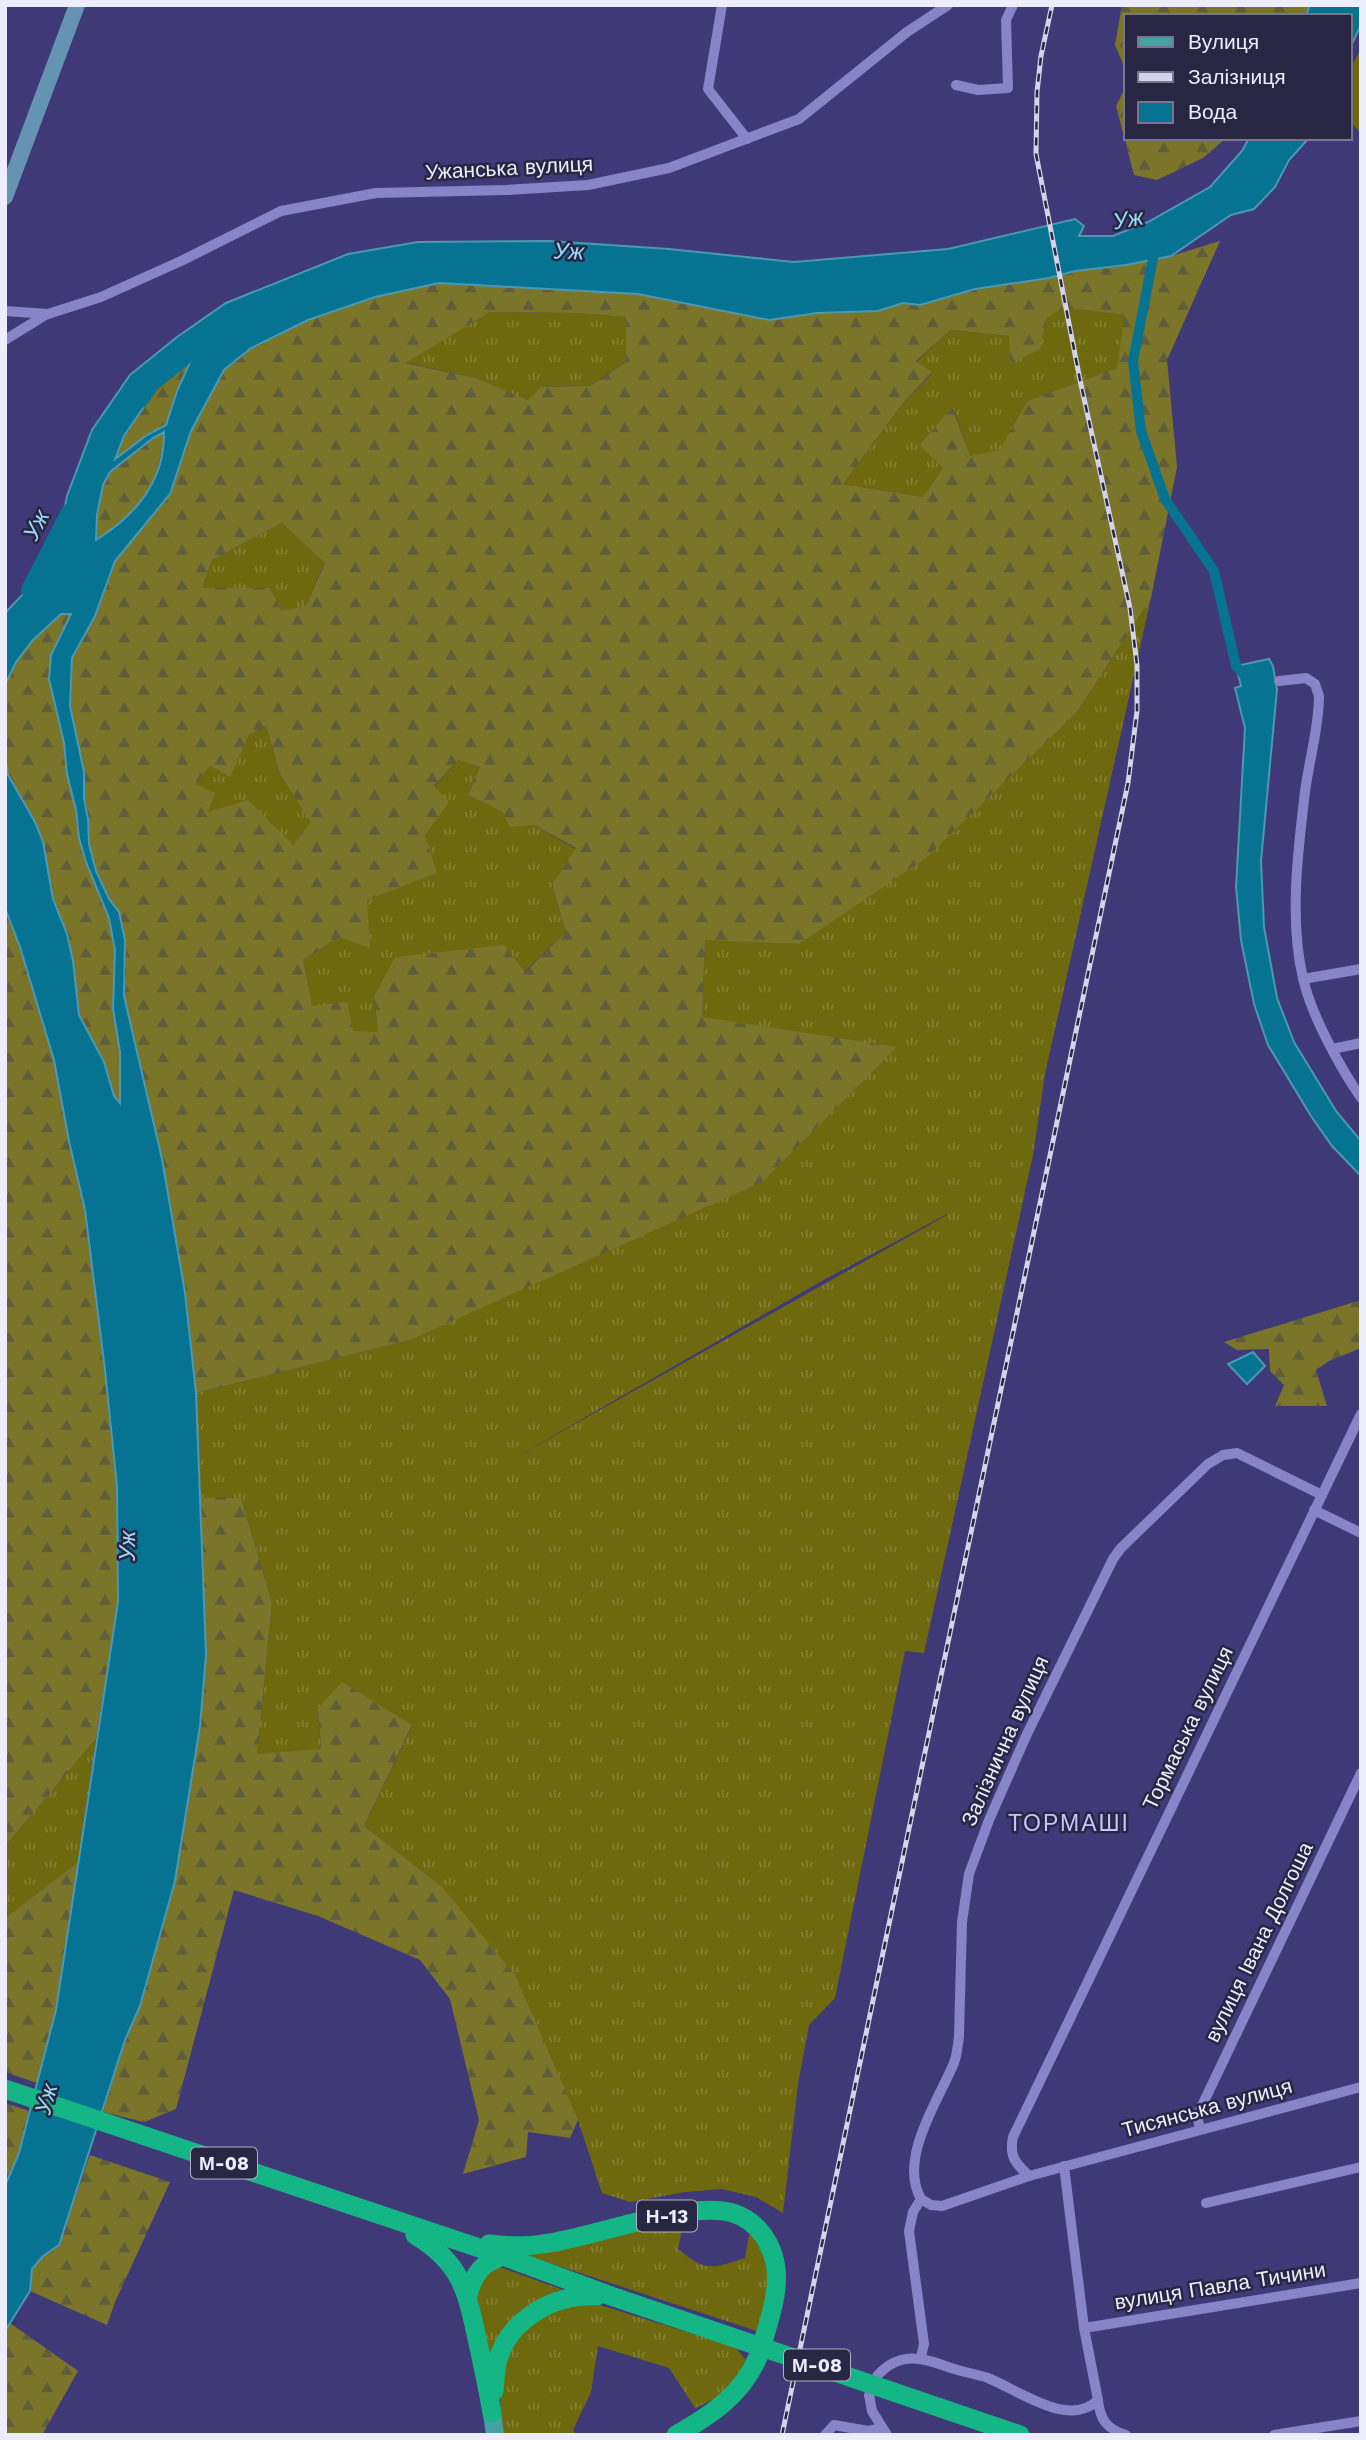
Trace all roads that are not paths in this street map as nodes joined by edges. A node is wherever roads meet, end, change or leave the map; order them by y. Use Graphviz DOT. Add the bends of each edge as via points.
graph roads {
  1 [pos="77,5"];
  2 [pos="722,5"];
  3 [pos="1013,5"];
  4 [pos="944,6"];
  5 [pos="956,85"];
  6 [pos="747,139"];
  7 [pos="5,197"];
  8 [pos="5,311"];
  9 [pos="48,314"];
  10 [pos="5,341"];
  11 [pos="1279,681"];
  12 [pos="1361,969"];
  13 [pos="1303,979"];
  14 [pos="1361,1043"];
  15 [pos="1332,1049"];
  16 [pos="1361,1098"];
  17 [pos="1361,1414"];
  18 [pos="1322,1495"];
  19 [pos="1314,1510"];
  20 [pos="1361,1533"];
  21 [pos="1361,1773"];
  22 [pos="1361,2087"];
  23 [pos="5,2089"];
  24 [pos="1200,2128"];
  25 [pos="1064,2166"];
  26 [pos="1361,2167"];
  27 [pos="1029,2176"];
  28 [pos="921,2199"];
  29 [pos="1206,2203"];
  30 [pos="384,2216"];
  31 [pos="460,2241"];
  32 [pos="503,2256"];
  33 [pos="1361,2283"];
  34 [pos="468,2296"];
  35 [pos="611,2296"];
  36 [pos="1084,2328"];
  37 [pos="764,2338"];
  38 [pos="758,2357"];
  39 [pos="921,2357"];
  40 [pos="877,2376"];
  41 [pos="869,2395"];
  42 [pos="1098,2400"];
  43 [pos="492,2413"];
  44 [pos="1361,2421"];
  45 [pos="883,2431"];
  46 [pos="1319,2431"];
  47 [pos="495,2435"];
  48 [pos="676,2435"];
  49 [pos="825,2435"];
  50 [pos="1020,2435"];
  51 [pos="1126,2435"];
  52 [pos="1274,2435"];
  1 -- 7 [label="street"];
  2 -- 6 [label="street" via="708,89"];
  3 -- 5 [label="street" via="1006,20 1008,88 978,90"];
  4 -- 6 [label="street, Ужанська вулиця" via="799,119"];
  6 -- 9 [label="street, Ужанська вулиця" via="669,168 588,185 376,193 281,211 138,282"];
  8 -- 9 [label="street, Ужанська вулиця"];
  9 -- 10 [label="street, Ужанська вулиця"];
  11 -- 13 [label="street" via="1306,678 1315,684 1319,696 1298,877 1297,933"];
  12 -- 13 [label="street"];
  13 -- 15 [label="street"];
  14 -- 15 [label="street"];
  15 -- 16 [label="street"];
  17 -- 18 [label="street, Тормаська вулиця"];
  18 -- 19 [label="street, Тормаська вулиця"];
  18 -- 28 [label="street, Залізнична вулиця" via="1237,1454 1223,1455 1121,1548 1107,1570 1017,1756 969,1874 962,1922 959,2036 954,2063 918,2148 914,2182"];
  19 -- 20 [label="street"];
  19 -- 27 [label="street, Тормаська вулиця" via="1013,2137 1013,2158"];
  21 -- 24 [label="street, вулиця Івана Долгоша" via="1197,2116"];
  22 -- 24 [label="street, Тисянська вулиця"];
  23 -- 30 [label="highway, М-08"];
  24 -- 25 [label="street, Тисянська вулиця"];
  25 -- 27 [label="street"];
  25 -- 36 [label="street"];
  26 -- 29 [label="street"];
  27 -- 28 [label="street" via="942,2206"];
  28 -- 39 [label="street" via="909,2231 924,2344"];
  30 -- 31 [label="highway, М-08"];
  30 -- 34 [label="highway" via="434,2247"];
  31 -- 32 [label="highway, М-08"];
  31 -- 37 [label="highway, Н-13" via="543,2244 663,2216 732,2213 759,2230 774,2255 777,2281"];
  32 -- 34 [label="highway" via="491,2259 476,2273"];
  32 -- 35 [label="highway, М-08"];
  33 -- 36 [label="street, вулиця Павла Тичини"];
  34 -- 43 [label="highway"];
  35 -- 43 [label="highway" via="568,2297 520,2324 496,2364"];
  35 -- 50 [label="highway, М-08"];
  36 -- 42 [label="street"];
  38 -- 48 [label="highway" via="751,2374 724,2404"];
  39 -- 40 [label="street" via="896,2362"];
  39 -- 42 [label="street" via="1068,2410 1090,2407"];
  41 -- 45 [label="street"];
  42 -- 51 [label="street" via="1105,2424"];
  43 -- 47 [label="main road"];
  44 -- 46 [label="street"];
  45 -- 49 [label="street" via="834,2426"];
  46 -- 52 [label="street"];
}
